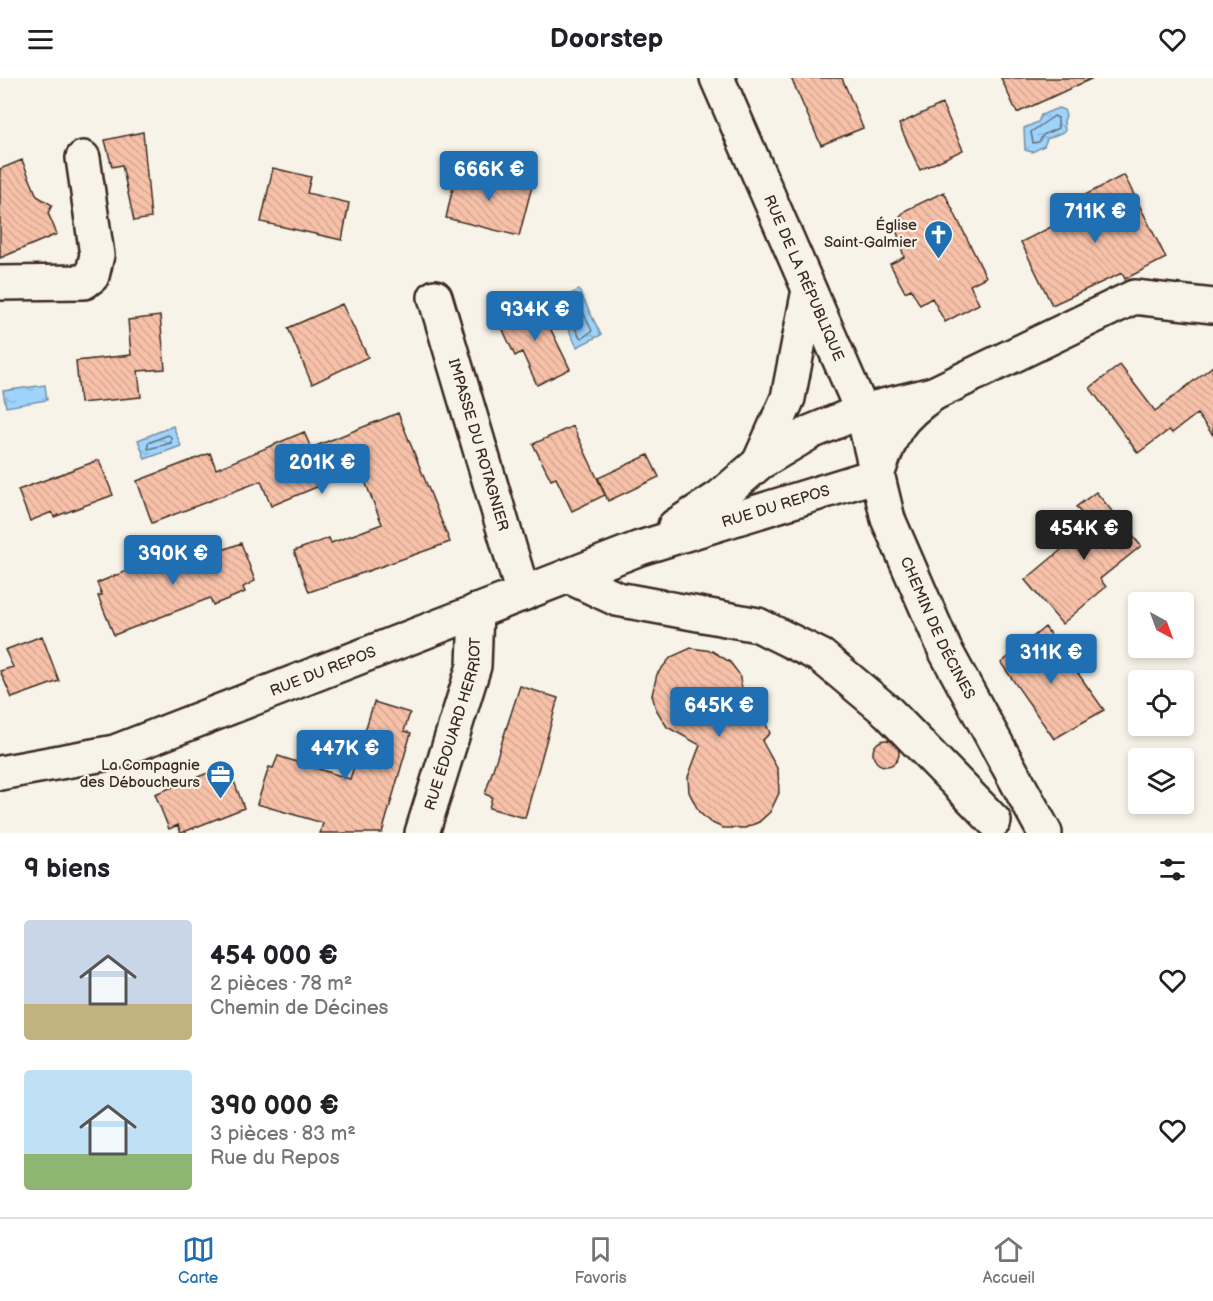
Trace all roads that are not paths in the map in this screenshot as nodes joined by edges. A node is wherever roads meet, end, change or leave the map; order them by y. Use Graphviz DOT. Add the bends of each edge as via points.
graph roads {
  1 [pos="717,78"];
  2 [pos="83,158"];
  3 [pos="0,283"];
  4 [pos="809,290"];
  5 [pos="435,297"];
  6 [pos="1210,309"];
  7 [pos="933,394"];
  8 [pos="862,411"];
  9 [pos="759,463"];
  10 [pos="877,475"];
  11 [pos="640,548"];
  12 [pos="568,576"];
  13 [pos="523,594"];
  14 [pos="476,611"];
  15 [pos="0,773"];
  16 [pos="994,821"];
  17 [pos="422,833"];
  18 [pos="1045,833"];
  1 -- 4 [label="street, RUE DE LA RÉPUBLIQUE"];
  2 -- 3 [label="street" via="97,255 92,276 84,282"];
  4 -- 8 [label="street, RUE DE LA RÉPUBLIQUE"];
  4 -- 9 [label="street, RUE DU REPOS" via="788,398"];
  5 -- 13 [label="street, IMPASSE DU ROTAGNIER"];
  6 -- 7 [label="street" via="1134,297"];
  7 -- 8 [label="street"];
  7 -- 10 [label="street" via="910,410 892,431"];
  8 -- 9 [label="street, RUE DU REPOS" via="811,432"];
  8 -- 10 [label="street, CHEMIN DE DÉCINES"];
  9 -- 11 [label="street, RUE DU REPOS" via="720,497"];
  10 -- 11 [label="street, RUE DU REPOS"];
  10 -- 18 [label="street, CHEMIN DE DÉCINES" via="888,519 945,650"];
  11 -- 12 [label="street, RUE DU REPOS"];
  12 -- 13 [label="street, RUE DU REPOS"];
  12 -- 16 [label="street" via="616,599 758,625 821,656 888,712"];
  13 -- 14 [label="street, RUE DU REPOS"];
  14 -- 15 [label="street, RUE DU REPOS" via="115,752"];
  14 -- 17 [label="street, RUE ÉDOUARD HERRIOT" via="474,666"];
}
